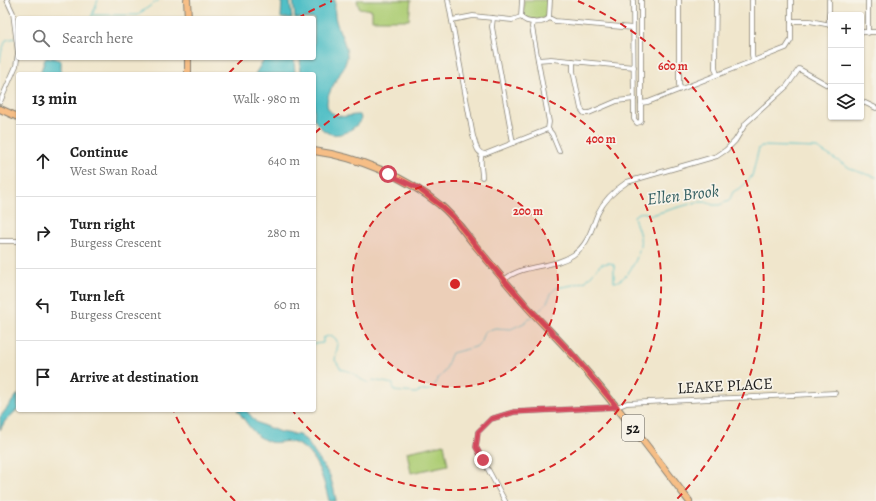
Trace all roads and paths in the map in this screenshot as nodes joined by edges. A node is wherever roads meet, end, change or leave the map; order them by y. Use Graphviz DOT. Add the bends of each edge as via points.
graph roads {
  1 [pos="7,0"];
  2 [pos="187,0"];
  3 [pos="448,0"];
  4 [pos="522,0"];
  5 [pos="550,0"];
  6 [pos="633,0"];
  7 [pos="641,0"];
  8 [pos="679,0"];
  9 [pos="716,0"];
  10 [pos="752,0"];
  11 [pos="791,0"];
  12 [pos="829,0"];
  13 [pos="868,0"];
  14 [pos="829,12"];
  15 [pos="188,16"];
  16 [pos="521,17"];
  17 [pos="493,18"];
  18 [pos="549,18"];
  19 [pos="452,20"];
  20 [pos="791,21"];
  21 [pos="532,22"];
  22 [pos="828,25"];
  23 [pos="633,28"];
  24 [pos="864,32"];
  25 [pos="876,32"];
  26 [pos="868,33"];
  27 [pos="16,37"];
  28 [pos="17,60"];
  29 [pos="188,60"];
  30 [pos="538,60"];
  31 [pos="753,60"];
  32 [pos="573,61"];
  33 [pos="634,67"];
  34 [pos="188,72"];
  35 [pos="717,74"];
  36 [pos="828,85"];
  37 [pos="681,89"];
  38 [pos="634,99"];
  39 [pos="0,102"];
  40 [pos="864,102"];
  41 [pos="641,103"];
  42 [pos="876,108"];
  43 [pos="0,109"];
  44 [pos="16,116"];
  45 [pos="548,129"];
  46 [pos="513,143"];
  47 [pos="316,151"];
  48 [pos="559,151"];
  49 [pos="482,154"];
  50 [pos="482,177"];
  51 [pos="0,241"];
  52 [pos="16,242"];
  53 [pos="504,280"];
  54 [pos="835,393"];
  55 [pos="617,407"];
  56 [pos="506,501"];
  57 [pos="689,501"];
  1 -- 27 [label="street" via="13,13"];
  2 -- 15 [label="main road"];
  3 -- 19 [label="street"];
  4 -- 16 [label="street"];
  5 -- 18 [label="street"];
  6 -- 23 [label="street"];
  7 -- 41 [label="street"];
  8 -- 37 [label="street"];
  9 -- 35 [label="street"];
  10 -- 31 [label="street"];
  11 -- 20 [label="street"];
  12 -- 14 [label="street"];
  13 -- 26 [label="street"];
  16 -- 17 [label="street" via="512,20"];
  16 -- 21 [label="street"];
  17 -- 19 [label="street" via="473,16"];
  17 -- 46 [label="street" via="492,27"];
  18 -- 21 [label="street" via="543,22"];
  18 -- 23 [label="street"];
  19 -- 49 [label="street" via="473,136"];
  20 -- 22 [label="street"];
  20 -- 31 [label="street" via="789,45"];
  21 -- 30 [label="street"];
  23 -- 33 [label="street"];
  24 -- 26 [label="street"];
  25 -- 26 [label="street"];
  28 -- 39 [label="street"];
  29 -- 34 [label="main road"];
  30 -- 32 [label="street"];
  30 -- 45 [label="street"];
  31 -- 35 [label="street"];
  32 -- 33 [label="street"];
  32 -- 38 [label="street" via="580,109 584,113 617,101"];
  33 -- 38 [label="street"];
  35 -- 37 [label="street"];
  36 -- 53 [label="street" via="799,69 787,86 746,123 726,150 717,156 627,182 615,190 605,202 587,242 574,255 560,261 520,270"];
  37 -- 41 [label="street"];
  38 -- 41 [label="street" via="634,119 637,123 641,120"];
  40 -- 42 [label="street"];
  43 -- 44 [label="main road"];
  45 -- 46 [label="street"];
  45 -- 48 [label="street"];
  46 -- 49 [label="street"];
  47 -- 53 [label="main road, 52" via="361,162 418,188 453,217"];
  49 -- 50 [label="street"];
  51 -- 52 [label="street"];
  53 -- 55 [label="main road, 52"];
  54 -- 55 [label="street, LEAKE PLACE" via="627,403"];
  55 -- 56 [label="street, LEAKE PLACE" via="514,412 491,419 478,432 476,447"];
  55 -- 57 [label="main road, 52"];
}
